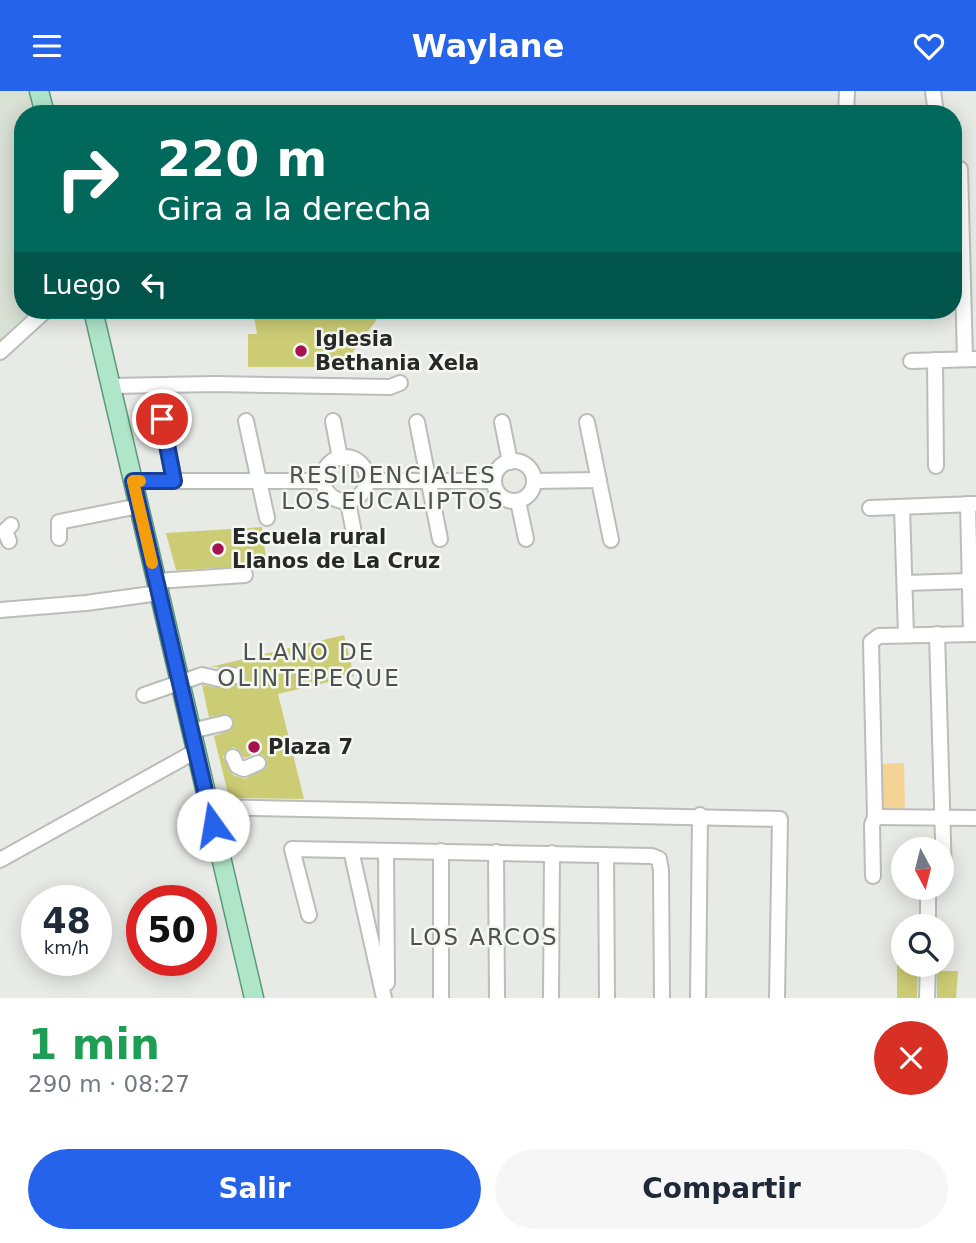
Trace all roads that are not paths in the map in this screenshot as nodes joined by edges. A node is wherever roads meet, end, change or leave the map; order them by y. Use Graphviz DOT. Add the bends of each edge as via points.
graph roads {
  1 [pos="962,237"];
  2 [pos="36,319"];
  3 [pos="95,319"];
  4 [pos="0,352"];
  5 [pos="971,359"];
  6 [pos="935,360"];
  7 [pos="911,361"];
  8 [pos="400,383"];
  9 [pos="111,386"];
  10 [pos="162,419"];
  11 [pos="246,421"];
  12 [pos="333,421"];
  13 [pos="417,422"];
  14 [pos="502,422"];
  15 [pos="587,422"];
  16 [pos="340,458"];
  17 [pos="510,461"];
  18 [pos="936,466"];
  19 [pos="599,480"];
  20 [pos="133,481"];
  21 [pos="174,481"];
  22 [pos="259,481"];
  23 [pos="323,481"];
  24 [pos="368,481"];
  25 [pos="429,481"];
  26 [pos="494,481"];
  27 [pos="534,481"];
  28 [pos="518,501"];
  29 [pos="348,502"];
  30 [pos="972,504"];
  31 [pos="139,506"];
  32 [pos="902,507"];
  33 [pos="870,508"];
  34 [pos="267,518"];
  35 [pos="11,525"];
  36 [pos="59,538"];
  37 [pos="355,538"];
  38 [pos="440,539"];
  39 [pos="526,539"];
  40 [pos="611,540"];
  41 [pos="9,541"];
  42 [pos="245,575"];
  43 [pos="970,581"];
  44 [pos="905,583"];
  45 [pos="157,587"];
  46 [pos="0,610"];
  47 [pos="937,634"];
  48 [pos="973,634"];
  49 [pos="906,635"];
  50 [pos="237,676"];
  51 [pos="180,681"];
  52 [pos="144,695"];
  53 [pos="225,723"];
  54 [pos="191,731"];
  55 [pos="196,751"];
  56 [pos="233,757"];
  57 [pos="258,763"];
  58 [pos="209,807"];
  59 [pos="700,815"];
  60 [pos="875,817"];
  61 [pos="942,818"];
  62 [pos="976,818"];
  63 [pos="943,837"];
  64 [pos="351,850"];
  65 [pos="386,851"];
  66 [pos="441,851"];
  67 [pos="496,852"];
  68 [pos="552,853"];
  69 [pos="606,855"];
  70 [pos="0,860"];
  71 [pos="873,876"];
  72 [pos="309,915"];
  73 [pos="928,977"];
  74 [pos="254,998"];
  75 [pos="386,998"];
  76 [pos="441,998"];
  77 [pos="497,998"];
  78 [pos="551,998"];
  79 [pos="607,998"];
  80 [pos="662,998"];
  81 [pos="698,998"];
  82 [pos="777,998"];
  83 [pos="927,998"];
  1 -- 5 [label="street"];
  2 -- 4 [label="street"];
  3 -- 9 [label="main road"];
  5 -- 6 [label="street"];
  6 -- 7 [label="street"];
  6 -- 18 [label="street"];
  8 -- 9 [label="street" via="390,387"];
  9 -- 20 [label="main road"];
  10 -- 21 [label="street"];
  11 -- 22 [label="street"];
  12 -- 16 [label="street"];
  13 -- 25 [label="street"];
  14 -- 17 [label="street"];
  15 -- 19 [label="street"];
  16 -- 23 [label="street" via="327,466"];
  16 -- 24 [label="street" via="359,462"];
  17 -- 26 [label="street" via="499,468"];
  17 -- 27 [label="street" via="527,465"];
  19 -- 27 [label="street"];
  19 -- 40 [label="street"];
  20 -- 21 [label="street"];
  20 -- 31 [label="main road"];
  21 -- 22 [label="street"];
  22 -- 23 [label="street"];
  22 -- 34 [label="street"];
  23 -- 29 [label="street" via="327,494"];
  24 -- 25 [label="street"];
  24 -- 29 [label="street" via="360,496"];
  25 -- 26 [label="street"];
  25 -- 38 [label="street"];
  26 -- 28 [label="street" via="500,496"];
  27 -- 28 [label="street" via="531,492"];
  28 -- 39 [label="street"];
  29 -- 37 [label="street"];
  30 -- 32 [label="street"];
  30 -- 43 [label="street"];
  31 -- 36 [label="street" via="59,522"];
  31 -- 45 [label="main road"];
  32 -- 33 [label="street"];
  32 -- 44 [label="street"];
  35 -- 41 [label="street" via="5,531"];
  42 -- 45 [label="street"];
  43 -- 44 [label="street"];
  43 -- 48 [label="street"];
  44 -- 49 [label="street"];
  45 -- 46 [label="street" via="86,603"];
  45 -- 51 [label="main road"];
  47 -- 48 [label="street"];
  47 -- 49 [label="street"];
  47 -- 61 [label="street"];
  49 -- 60 [label="street" via="879,636 871,642"];
  50 -- 51 [label="street" via="225,674 219,679 208,674"];
  51 -- 52 [label="street"];
  51 -- 54 [label="main road"];
  53 -- 54 [label="street"];
  54 -- 55 [label="main road"];
  55 -- 58 [label="main road"];
  55 -- 70 [label="street"];
  56 -- 57 [label="street" via="244,769"];
  58 -- 59 [label="street"];
  58 -- 74 [label="main road"];
  59 -- 81 [label="street"];
  59 -- 82 [label="street" via="780,819"];
  60 -- 61 [label="street"];
  60 -- 71 [label="street"];
  61 -- 62 [label="street"];
  61 -- 63 [label="street"];
  64 -- 65 [label="street"];
  64 -- 72 [label="street" via="292,849"];
  64 -- 75 [label="street"];
  65 -- 66 [label="street"];
  65 -- 75 [label="street"];
  66 -- 67 [label="street"];
  66 -- 76 [label="street"];
  67 -- 68 [label="street"];
  67 -- 77 [label="street"];
  68 -- 69 [label="street"];
  68 -- 78 [label="street"];
  69 -- 79 [label="street"];
  69 -- 80 [label="street" via="648,855 660,862"];
  73 -- 83 [label="street"];
}
